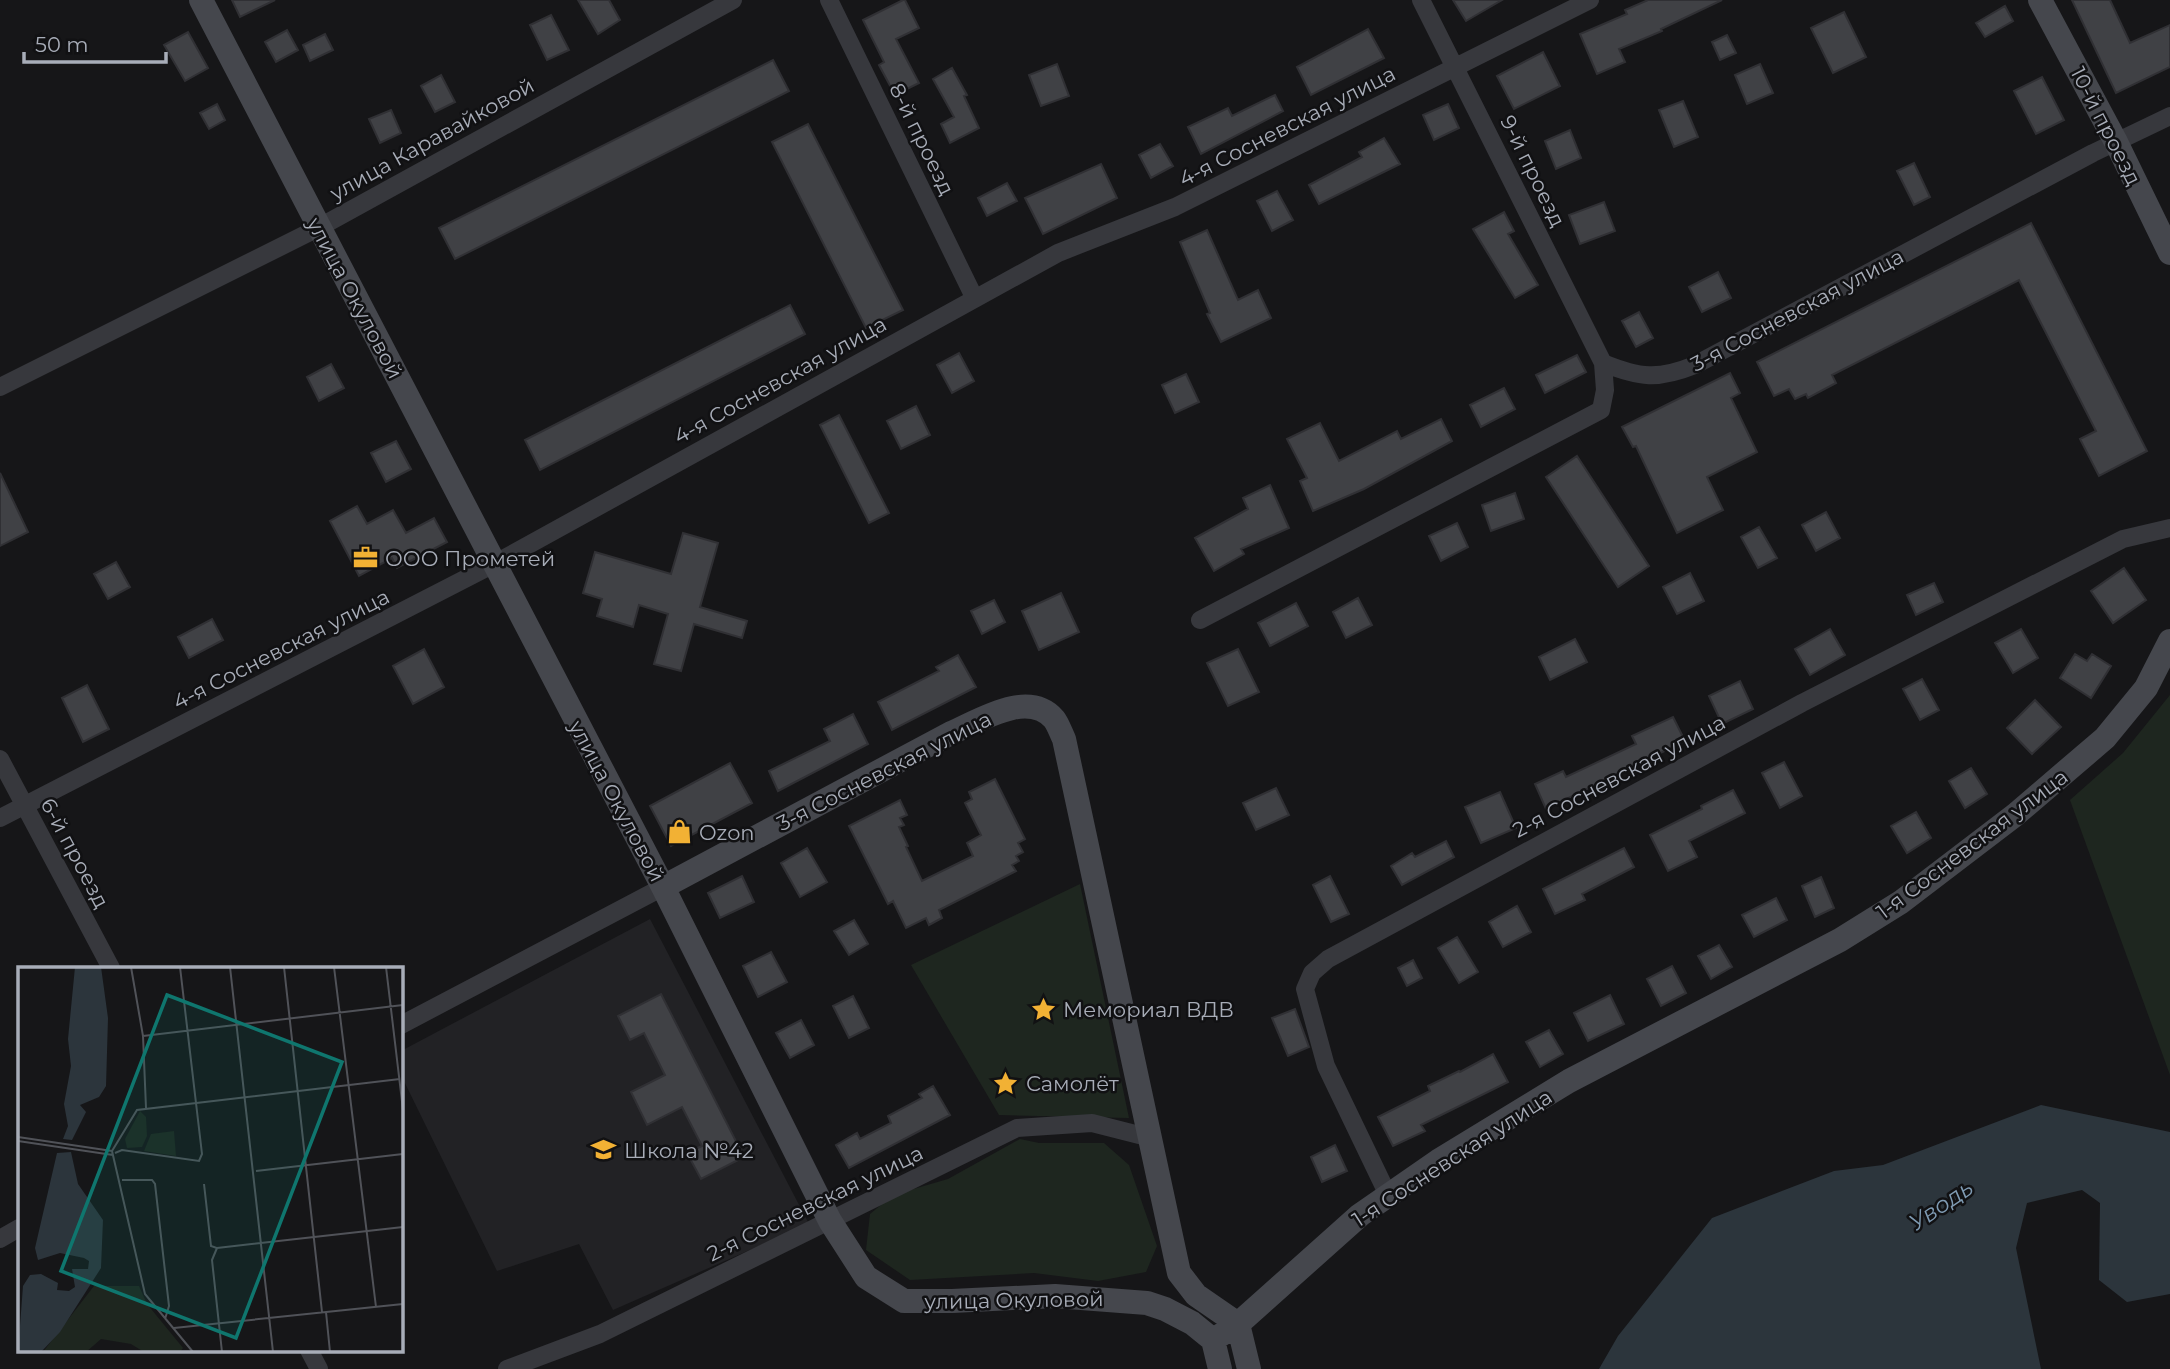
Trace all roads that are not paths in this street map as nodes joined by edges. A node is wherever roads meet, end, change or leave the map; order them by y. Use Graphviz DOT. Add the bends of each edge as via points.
graph roads {
  1 [pos="201,0"];
  2 [pos="733,0"];
  3 [pos="829,0"];
  4 [pos="1421,0"];
  5 [pos="1590,0"];
  6 [pos="2040,0"];
  7 [pos="1456,67"];
  8 [pos="2170,116"];
  9 [pos="2116,142"];
  10 [pos="318,228"];
  11 [pos="2170,253"];
  12 [pos="974,298"];
  13 [pos="1603,363"];
  14 [pos="0,387"];
  15 [pos="2170,528"];
  16 [pos="494,564"];
  17 [pos="1200,620"];
  18 [pos="2170,641"];
  19 [pos="0,759"];
  20 [pos="24,805"];
  21 [pos="0,818"];
  22 [pos="663,887"];
  23 [pos="110,967"];
  24 [pos="402,1024"];
  25 [pos="1151,1138"];
  26 [pos="1388,1195"];
  27 [pos="830,1221"];
  28 [pos="18,1229"];
  29 [pos="0,1239"];
  30 [pos="1238,1324"];
  31 [pos="1213,1340"];
  32 [pos="310,1352"];
  33 [pos="319,1369"];
  34 [pos="507,1369"];
  35 [pos="1220,1369"];
  36 [pos="1249,1369"];
  1 -- 10 [label="main road, улица Окуловой"];
  2 -- 10 [label="street, улица Каравайковой"];
  3 -- 12 [label="street, 8-й проезд"];
  4 -- 7 [label="street, 9-й проезд"];
  5 -- 7 [label="street, 4-я Сосневская улица"];
  6 -- 9 [label="main road, 10-й проезд"];
  7 -- 12 [label="street, 4-я Сосневская улица" via="1175,207 1058,253"];
  7 -- 13 [label="street, 9-й проезд"];
  8 -- 9 [label="street, 3-я Сосневская улица"];
  9 -- 11 [label="main road, 10-й проезд"];
  9 -- 13 [label="street, 3-я Сосневская улица" via="1670,376 1630,374"];
  10 -- 14 [label="street, улица Каравайковой"];
  10 -- 16 [label="main road, улица Окуловой"];
  12 -- 16 [label="street, 4-я Сосневская улица"];
  13 -- 17 [label="street" via="1601,410"];
  15 -- 26 [label="street, 2-я Сосневская улица" via="2123,539 1802,703 1328,959 1312,972 1305,989 1326,1066"];
  16 -- 20 [label="street, 4-я Сосневская улица"];
  16 -- 22 [label="main road, улица Окуловой"];
  18 -- 26 [label="main road, 1-я Сосневская улица" via="2146,688 2105,737 2006,822 1901,902 1840,940 1569,1081"];
  19 -- 20 [label="street, 6-й проезд"];
  20 -- 21 [label="street, 4-я Сосневская улица"];
  20 -- 23 [label="street, 6-й проезд"];
  22 -- 24 [label="street, 3-я Сосневская улица"];
  22 -- 25 [label="main road, 3-я Сосневская улица" via="951,733 997,712 1036,707 1053,719 1064,739"];
  22 -- 27 [label="main road, улица Окуловой"];
  25 -- 27 [label="street, 2-я Сосневская улица" via="1092,1123 1017,1128"];
  25 -- 30 [label="main road" via="1179,1273 1196,1295"];
  26 -- 30 [label="main road, 1-я Сосневская улица" via="1326,1243"];
  27 -- 31 [label="main road, улица Окуловой" via="866,1277 904,1301 1055,1296 1127,1300 1165,1308"];
  27 -- 34 [label="street, 2-я Сосневская улица" via="594,1337"];
  28 -- 29 [label="street"];
  30 -- 31 [label="main road, 1-я Сосневская улица"];
  30 -- 36 [label="main road"];
  31 -- 35 [label="main road"];
  32 -- 33 [label="street"];
}
